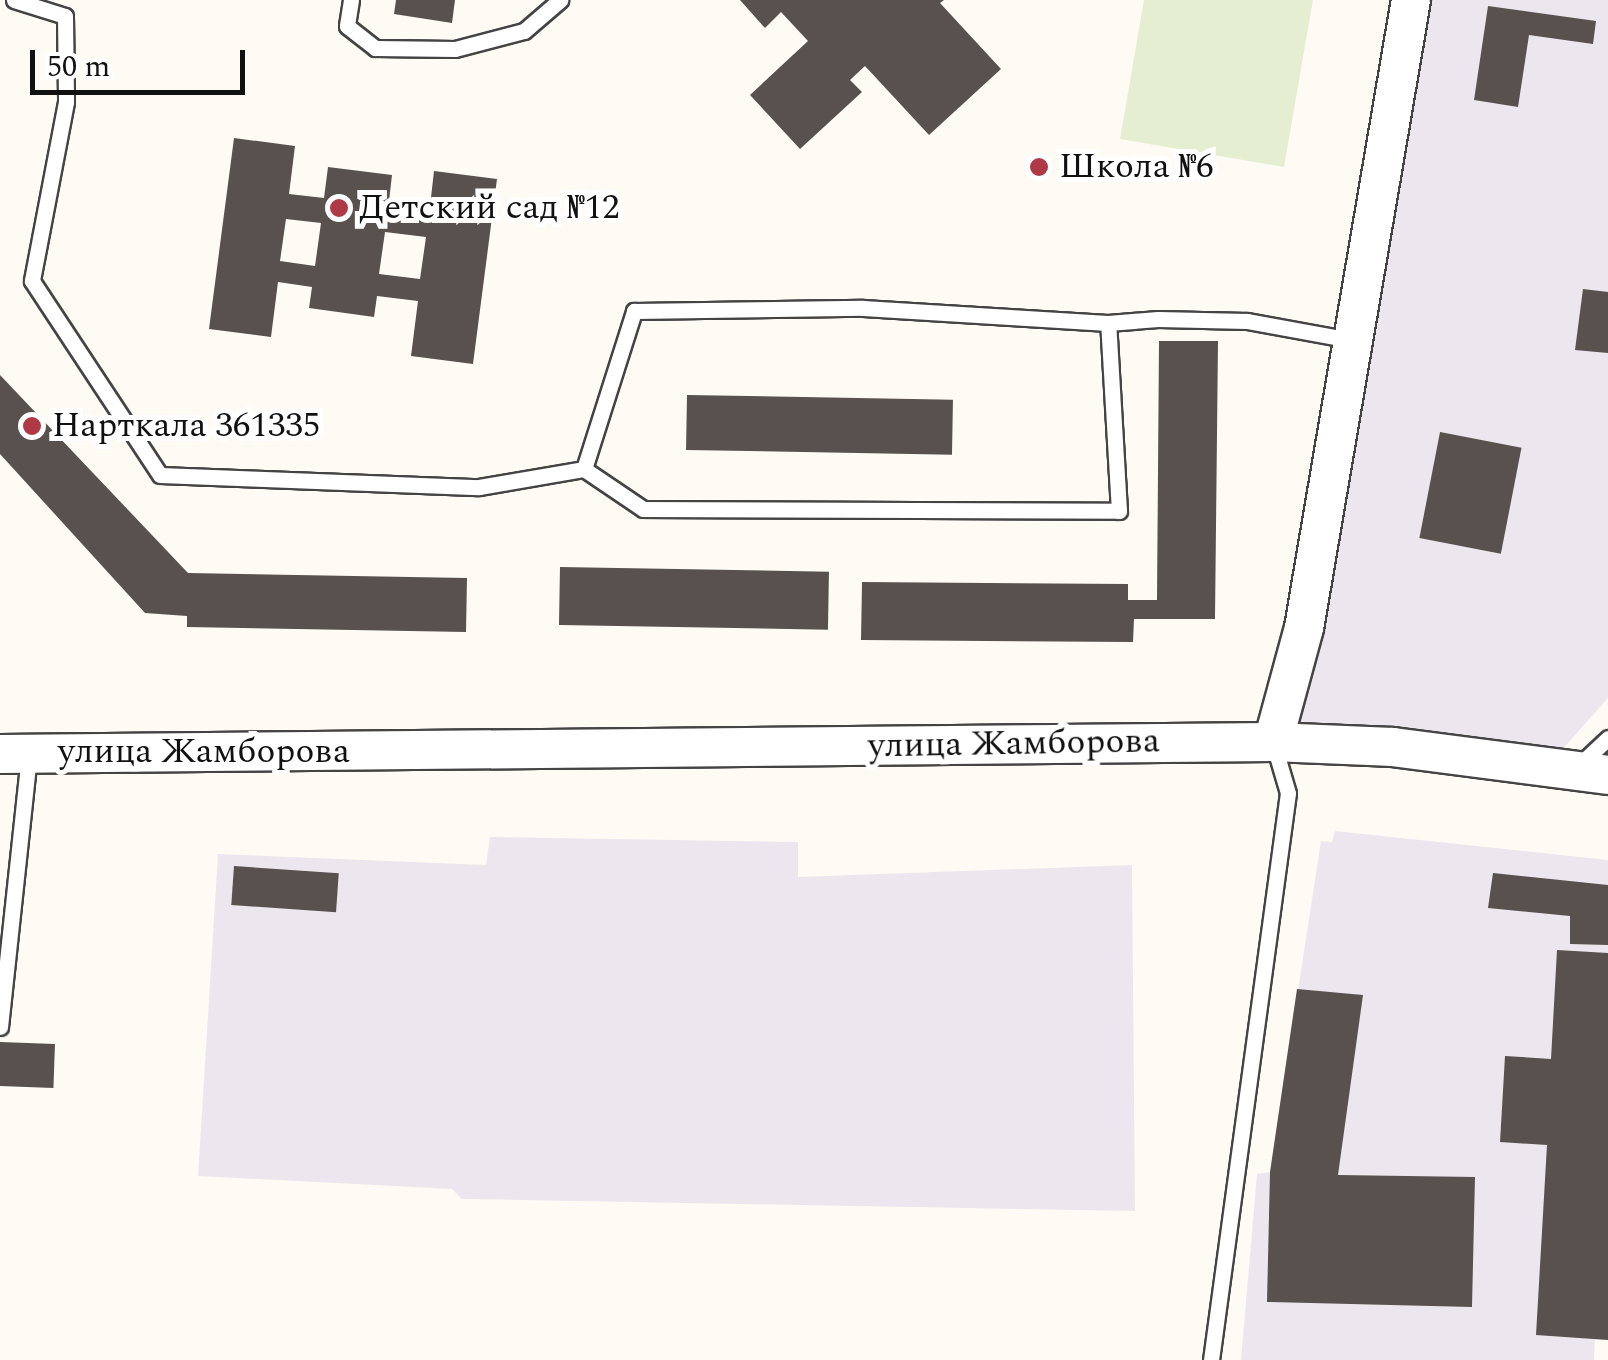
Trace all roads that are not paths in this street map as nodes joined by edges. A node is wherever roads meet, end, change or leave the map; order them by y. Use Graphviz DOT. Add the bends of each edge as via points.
graph roads {
  1 [pos="14,0"];
  2 [pos="351,0"];
  3 [pos="560,0"];
  4 [pos="1412,0"];
  5 [pos="1108,323"];
  6 [pos="1354,340"];
  7 [pos="584,469"];
  8 [pos="1608,738"];
  9 [pos="1273,742"];
  10 [pos="15,754"];
  11 [pos="1590,773"];
  12 [pos="0,1027"];
  13 [pos="1212,1360"];
  1 -- 7 [label="lane" via="65,16 66,102 32,282 160,475 479,487"];
  2 -- 3 [label="lane" via="346,26 375,48 455,49 524,30"];
  4 -- 6 [label="street"];
  5 -- 6 [label="lane" via="1247,321"];
  5 -- 7 [label="lane" via="862,308 634,310"];
  5 -- 7 [label="lane" via="1120,512 643,508"];
  6 -- 9 [label="street" via="1304,628"];
  8 -- 11 [label="lane"];
  9 -- 10 [label="street, улица Жамборова"];
  9 -- 11 [label="street, улица Жамборова" via="1392,748"];
  9 -- 13 [label="lane" via="1288,793"];
  10 -- 12 [label="lane"];
}
